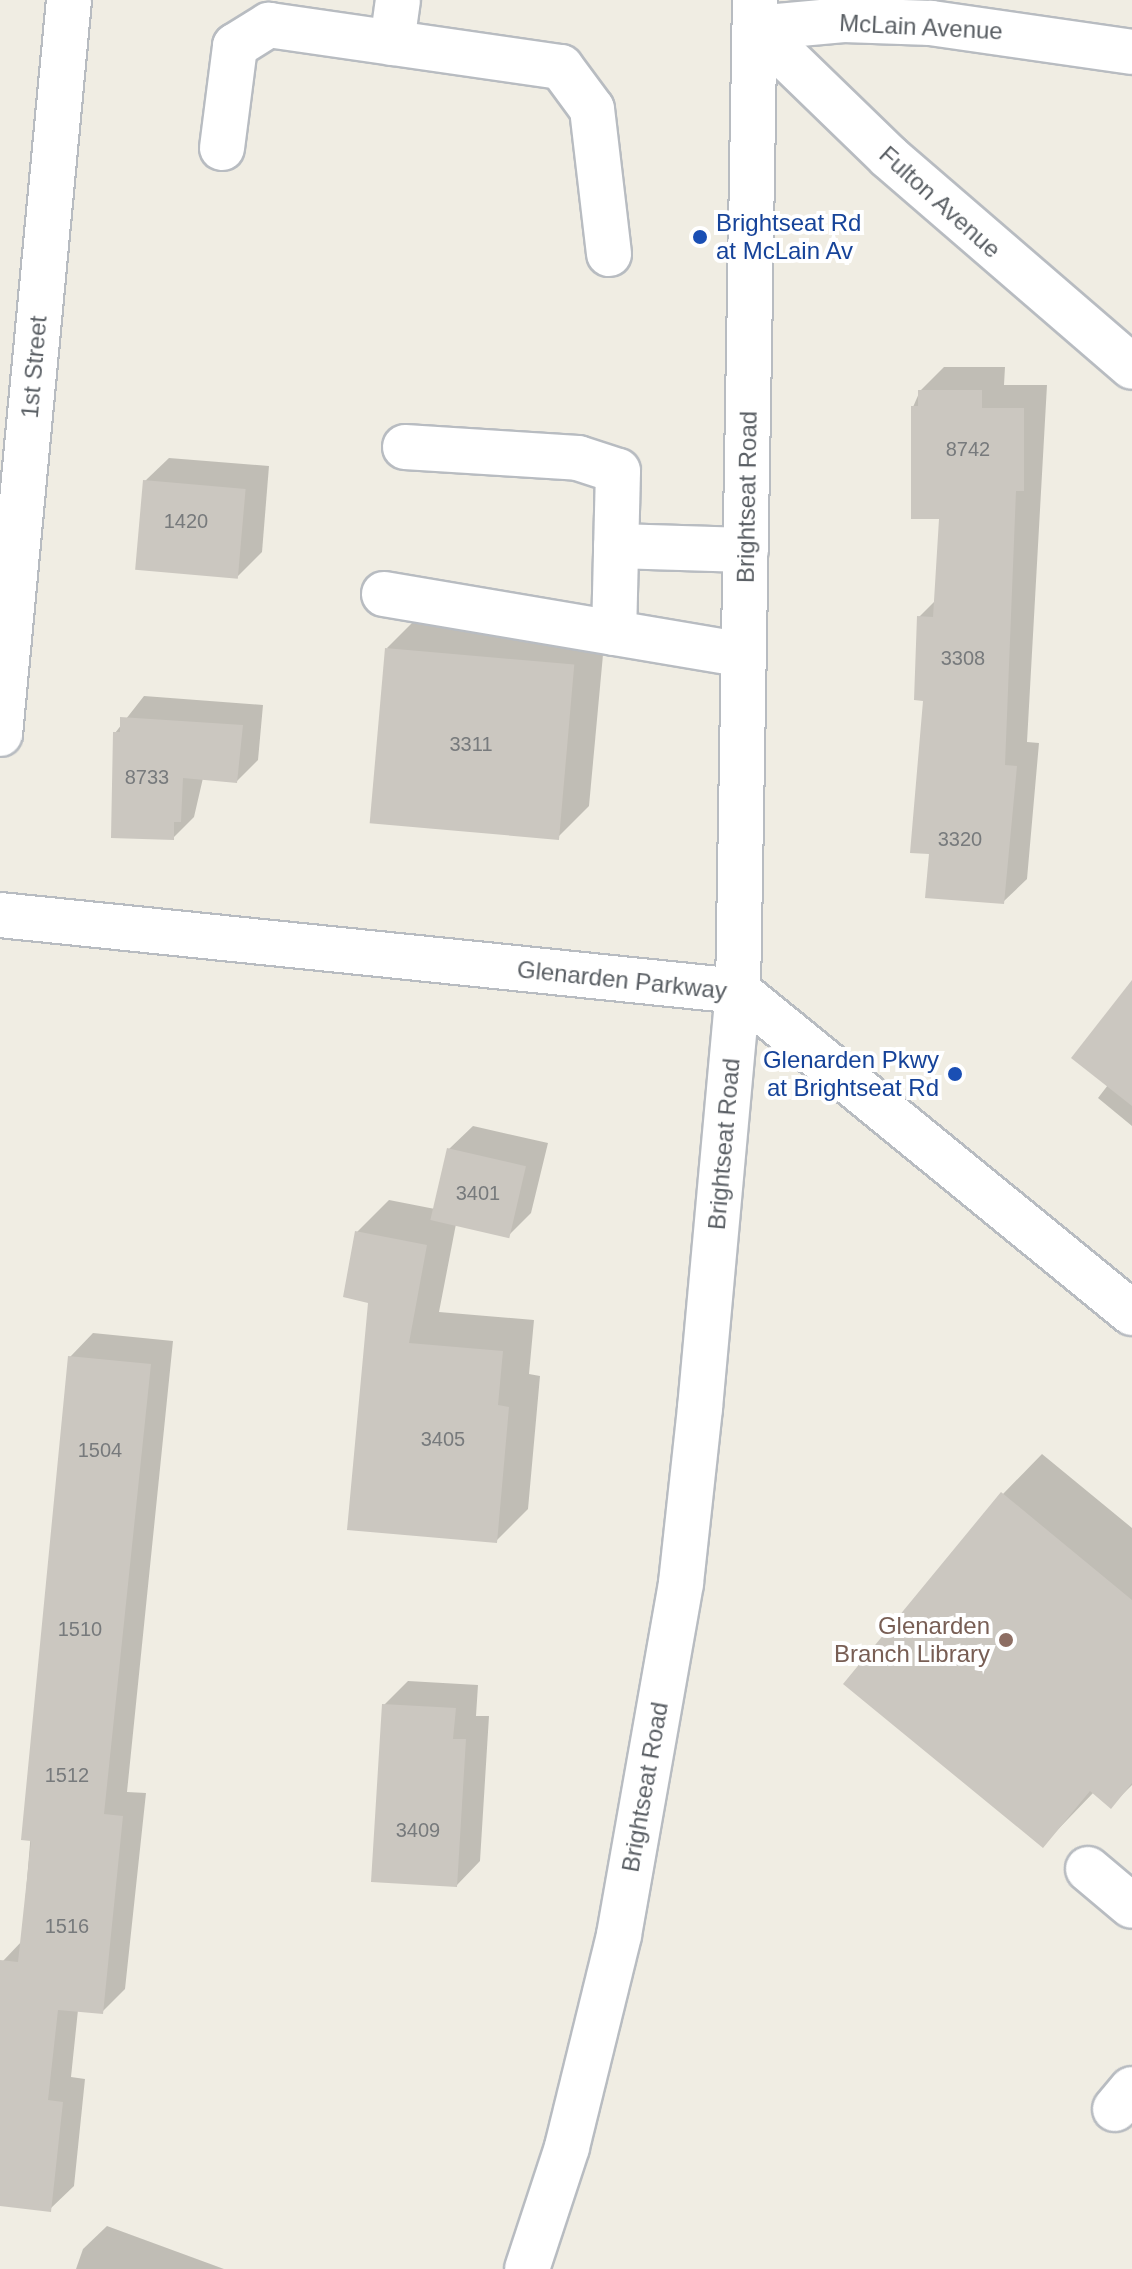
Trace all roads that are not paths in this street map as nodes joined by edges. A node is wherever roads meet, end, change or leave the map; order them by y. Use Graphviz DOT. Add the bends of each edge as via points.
graph roads {
  1 [pos="69,0"];
  2 [pos="398,0"];
  3 [pos="755,14"];
  4 [pos="392,43"];
  5 [pos="1132,52"];
  6 [pos="222,148"];
  7 [pos="609,254"];
  8 [pos="1132,367"];
  9 [pos="405,447"];
  10 [pos="616,546"];
  11 [pos="746,550"];
  12 [pos="384,594"];
  13 [pos="614,633"];
  14 [pos="744,655"];
  15 [pos="0,734"];
  16 [pos="0,915"];
  17 [pos="738,991"];
  18 [pos="1132,1313"];
  19 [pos="1088,1869"];
  20 [pos="1132,1906"];
  21 [pos="527,2269"];
  1 -- 15 [label="street, 1st Street"];
  2 -- 4 [label="street"];
  3 -- 5 [label="street, McLain Avenue" via="931,23"];
  3 -- 8 [label="street, Fulton Avenue" via="889,157"];
  3 -- 11 [label="street, Brightseat Road"];
  4 -- 6 [label="street" via="269,25 235,46"];
  4 -- 7 [label="street" via="561,67 592,109"];
  9 -- 10 [label="street" via="578,458 618,471"];
  10 -- 11 [label="street"];
  10 -- 13 [label="street"];
  11 -- 14 [label="street, Brightseat Road"];
  12 -- 13 [label="street"];
  13 -- 14 [label="street"];
  14 -- 17 [label="street, Brightseat Road"];
  16 -- 17 [label="street, Glenarden Parkway"];
  17 -- 18 [label="street, Glenarden Parkway"];
  17 -- 21 [label="street, Brightseat Road" via="676,1613 619,1935 567,2147"];
  19 -- 20 [label="street"];
}
